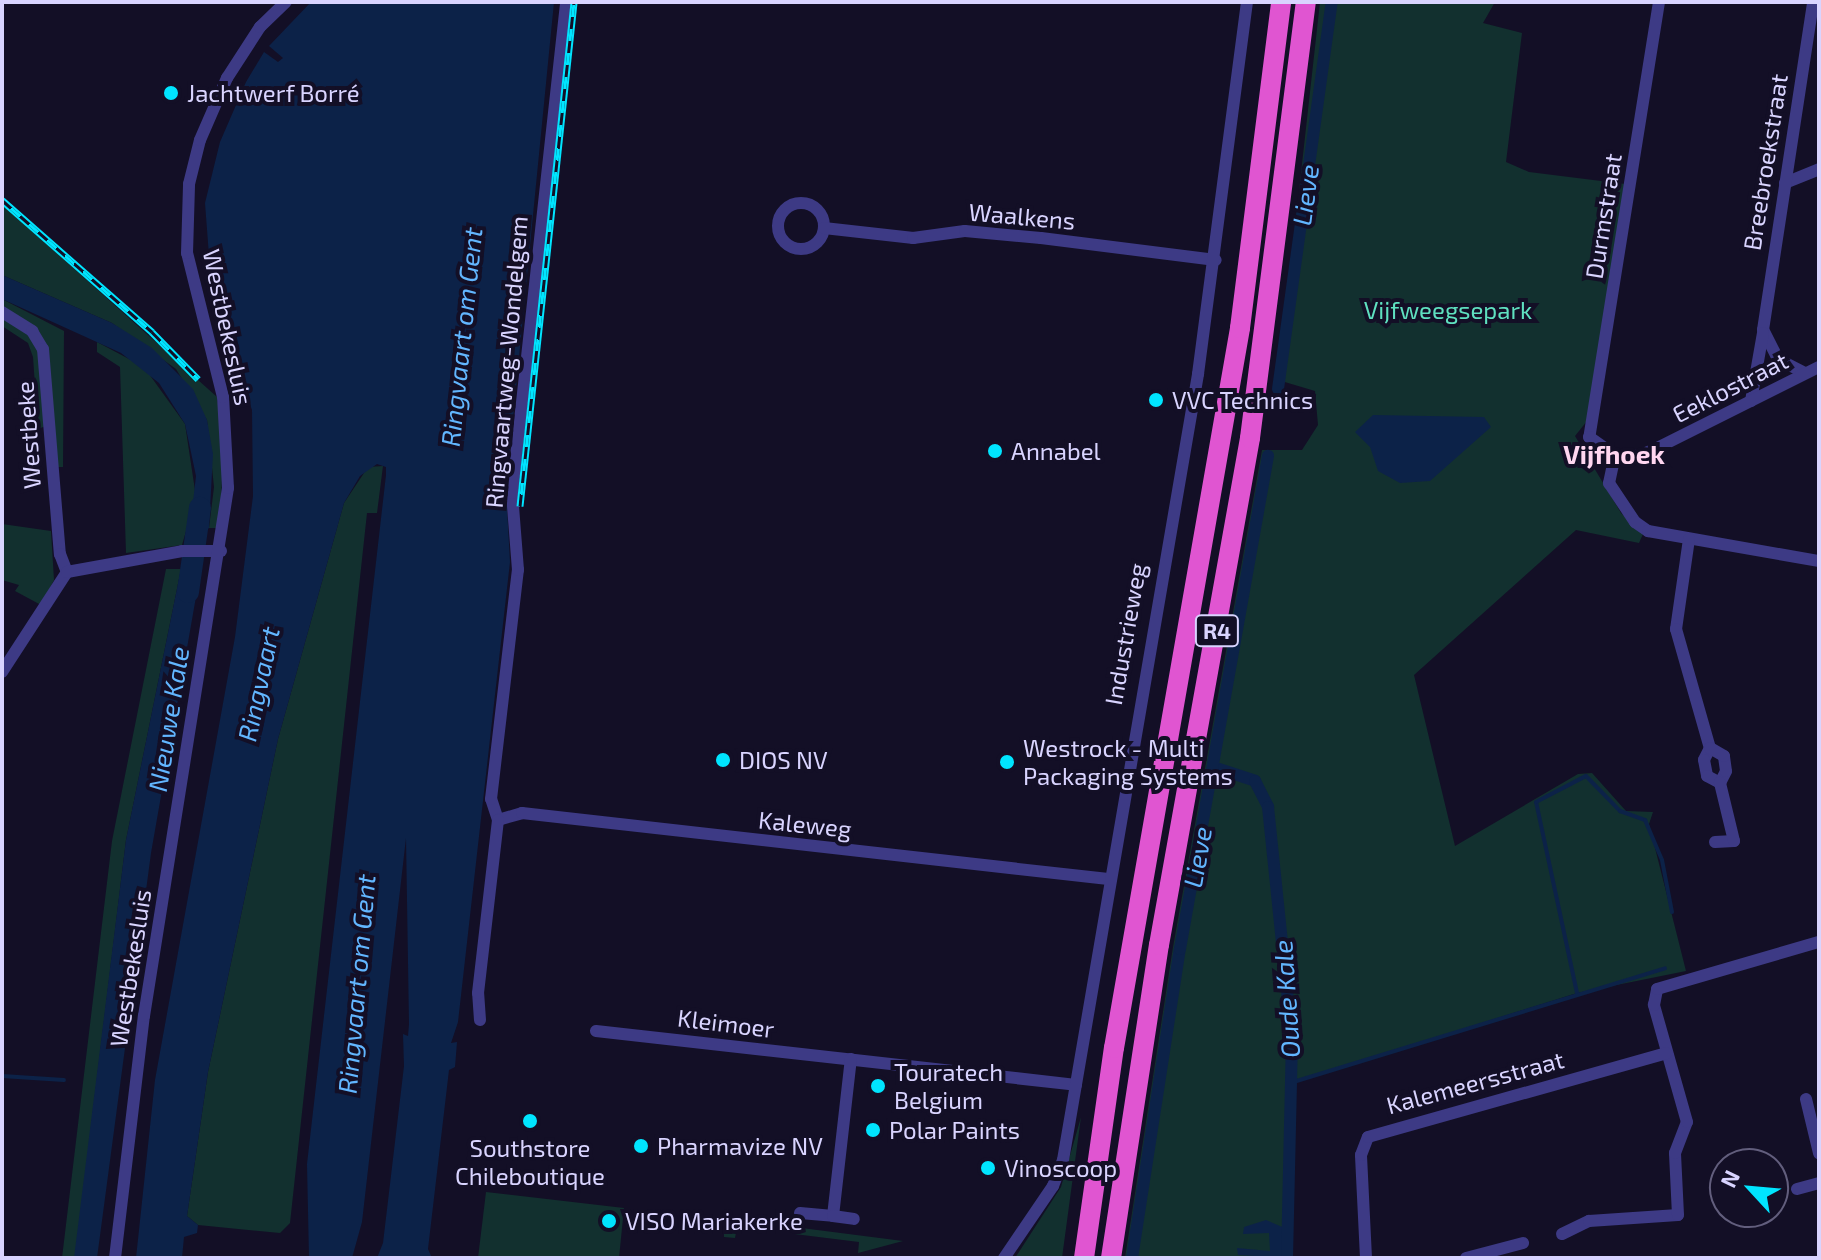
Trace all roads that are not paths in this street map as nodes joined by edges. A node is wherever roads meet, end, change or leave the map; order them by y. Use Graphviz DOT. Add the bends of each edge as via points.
graph roads {
  1 [pos="286,2"];
  2 [pos="566,2"];
  3 [pos="1247,2"];
  4 [pos="1281,2"];
  5 [pos="1306,2"];
  6 [pos="1659,2"];
  7 [pos="1813,2"];
  8 [pos="1819,169"];
  9 [pos="1785,183"];
  10 [pos="824,228"];
  11 [pos="1216,260"];
  12 [pos="2,312"];
  13 [pos="1763,330"];
  14 [pos="1819,367"];
  15 [pos="1805,373"];
  16 [pos="1751,401"];
  17 [pos="1615,455"];
  18 [pos="1689,539"];
  19 [pos="216,550"];
  20 [pos="1819,561"];
  21 [pos="67,572"];
  22 [pos="2,672"];
  23 [pos="1710,748"];
  24 [pos="1720,783"];
  25 [pos="498,820"];
  26 [pos="1715,842"];
  27 [pos="1108,879"];
  28 [pos="1819,942"];
  29 [pos="480,1020"];
  30 [pos="596,1031"];
  31 [pos="1666,1053"];
  32 [pos="851,1059"];
  33 [pos="1076,1085"];
  34 [pos="1806,1099"];
  35 [pos="1819,1153"];
  36 [pos="1819,1183"];
  37 [pos="1797,1189"];
  38 [pos="800,1213"];
  39 [pos="1678,1215"];
  40 [pos="833,1216"];
  41 [pos="854,1219"];
  42 [pos="1679,1231"];
  43 [pos="1562,1234"];
  44 [pos="1523,1243"];
  45 [pos="115,1258"];
  46 [pos="1004,1258"];
  47 [pos="1084,1258"];
  48 [pos="1111,1258"];
  49 [pos="1366,1258"];
  50 [pos="1466,1258"];
  1 -- 19 [label="street, Westbekesluis" via="260,27 227,78 200,140 189,184 192,284 226,417 228,488"];
  2 -- 25 [label="street, Ringvaartweg-Wondelgem" via="512,493 518,570 491,799"];
  3 -- 11 [label="street, Industrieweg"];
  4 -- 47 [label="highway, R4" via="1240,328 1114,1048"];
  5 -- 48 [label="highway, R4" via="1250,438 1162,930"];
  6 -- 17 [label="street, Durmstraat" via="1589,437"];
  7 -- 9 [label="street, Breebroekstraat"];
  8 -- 9 [label="street"];
  9 -- 13 [label="street, Breebroekstraat"];
  10 -- 11 [label="street, Waalkens" via="913,238 965,231"];
  11 -- 27 [label="street, Industrieweg"];
  12 -- 21 [label="street, Westbeke" via="32,331 43,349 59,540"];
  13 -- 15 [label="street" via="1778,359"];
  13 -- 16 [label="street, Breebroekstraat"];
  14 -- 15 [label="street, Eeklostraat"];
  15 -- 16 [label="street, Eeklostraat"];
  16 -- 17 [label="street, Eeklostraat" via="1638,456"];
  17 -- 18 [label="street" via="1609,483 1635,522 1648,531"];
  18 -- 20 [label="street"];
  18 -- 23 [label="street" via="1676,629"];
  19 -- 21 [label="street"];
  19 -- 45 [label="street, Westbekesluis" via="144,1016"];
  21 -- 22 [label="street"];
  23 -- 24 [label="street" via="1704,760 1707,776"];
  23 -- 24 [label="street" via="1724,756 1726,771"];
  24 -- 26 [label="street" via="1734,841"];
  25 -- 27 [label="street, Kaleweg" via="522,813"];
  25 -- 29 [label="street, Ringvaartweg-Wondelgem" via="478,993"];
  27 -- 33 [label="street, Industrieweg"];
  28 -- 31 [label="street" via="1661,987 1654,1005"];
  30 -- 32 [label="street, Kleimoer"];
  31 -- 39 [label="street" via="1687,1122 1675,1153"];
  31 -- 49 [label="street, Kalemeersstraat" via="1373,1133 1361,1155"];
  32 -- 33 [label="street, Kleimoer"];
  32 -- 40 [label="street"];
  33 -- 46 [label="street, Industrieweg" via="1053,1186"];
  34 -- 35 [label="street"];
  36 -- 37 [label="street"];
  38 -- 40 [label="street"];
  39 -- 42 [label="street"];
  39 -- 43 [label="street" via="1589,1221"];
  40 -- 41 [label="street"];
  44 -- 50 [label="street"];
}
